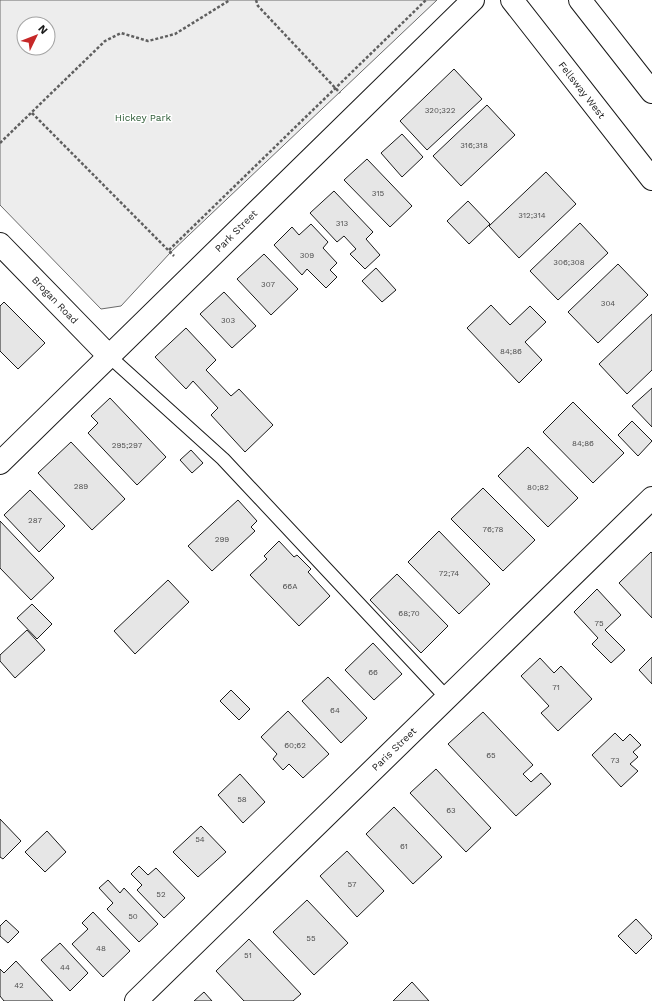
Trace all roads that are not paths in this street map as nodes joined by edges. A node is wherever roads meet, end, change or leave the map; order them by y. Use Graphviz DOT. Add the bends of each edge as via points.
graph roads {
  1 [pos="473,0"];
  2 [pos="512,0"];
  3 [pos="580,0"];
  4 [pos="652,92"];
  5 [pos="652,179"];
  6 [pos="0,244"];
  7 [pos="110,357"];
  8 [pos="0,463"];
  9 [pos="652,498"];
  10 [pos="447,698"];
  11 [pos="136,1001"];
  1 -- 7 [label="street, Park Street"];
  2 -- 5 [label="street, Fellsway West"];
  3 -- 4 [label="street"];
  6 -- 7 [label="street, Brogan Road"];
  7 -- 8 [label="street, Park Street"];
  7 -- 10 [label="lane" via="222,459"];
  9 -- 10 [label="street, Paris Street"];
  10 -- 11 [label="street, Paris Street"];
}
